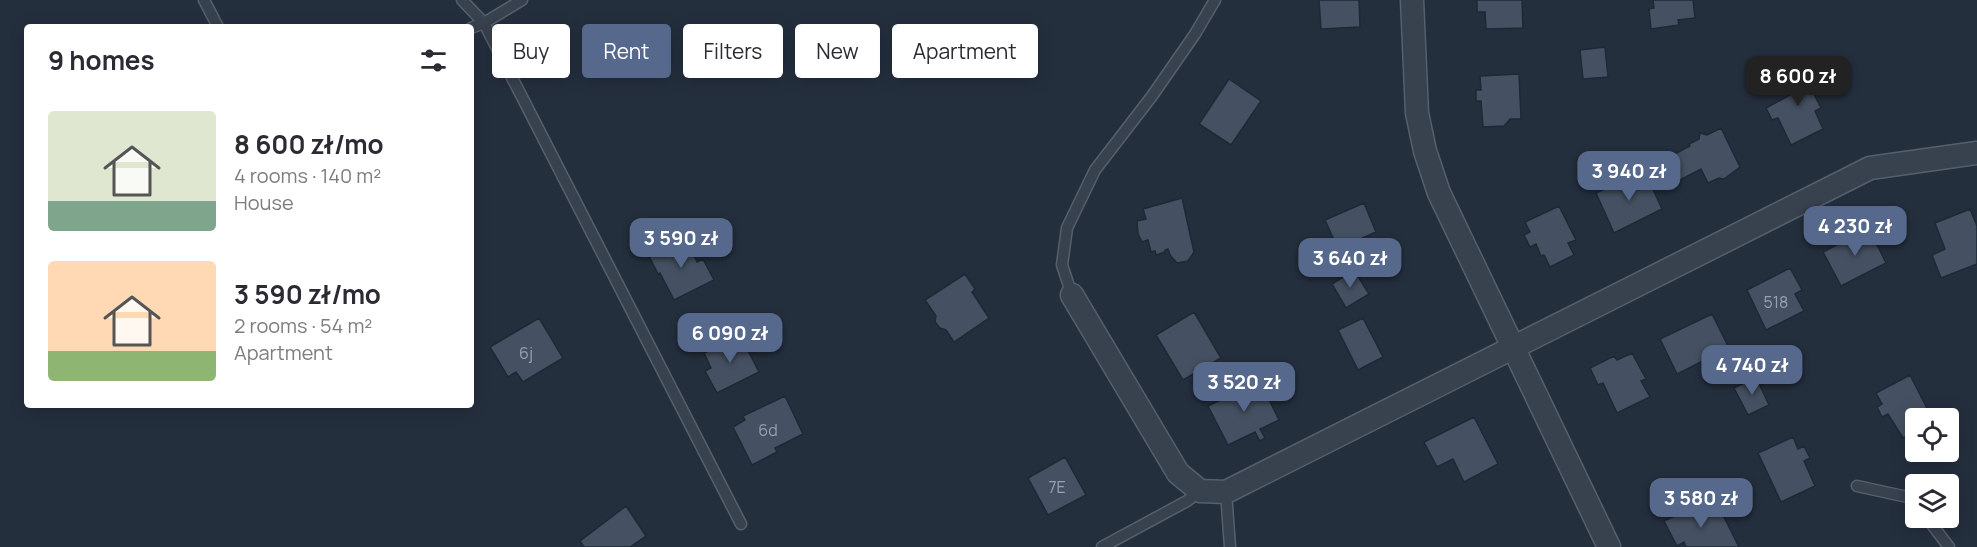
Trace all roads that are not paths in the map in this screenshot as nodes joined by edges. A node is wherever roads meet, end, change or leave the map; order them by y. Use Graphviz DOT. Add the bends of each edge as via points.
graph roads {
  1 [pos="204,0"];
  2 [pos="462,0"];
  3 [pos="522,0"];
  4 [pos="1215,0"];
  5 [pos="1413,0"];
  6 [pos="484,23"];
  7 [pos="216,24"];
  8 [pos="474,27"];
  9 [pos="1977,153"];
  10 [pos="1072,296"];
  11 [pos="1513,347"];
  12 [pos="1857,486"];
  13 [pos="1200,491"];
  14 [pos="1226,492"];
  15 [pos="1905,496"];
  16 [pos="741,524"];
  17 [pos="1935,528"];
  18 [pos="1102,547"];
  19 [pos="1230,547"];
  20 [pos="1609,547"];
  21 [pos="1949,547"];
  1 -- 7 [label="lane"];
  2 -- 6 [label="lane"];
  3 -- 6 [label="lane"];
  4 -- 10 [label="lane" via="1152,96 1095,170 1066,228 1062,264"];
  5 -- 11 [label="street" via="1417,113 1425,151 1439,193"];
  6 -- 8 [label="lane"];
  6 -- 16 [label="lane"];
  9 -- 11 [label="street" via="1870,168"];
  10 -- 13 [label="street" via="1178,473"];
  11 -- 14 [label="street"];
  11 -- 20 [label="street"];
  12 -- 15 [label="lane"];
  13 -- 14 [label="street"];
  13 -- 18 [label="lane"];
  14 -- 19 [label="lane"];
  17 -- 21 [label="lane"];
}
